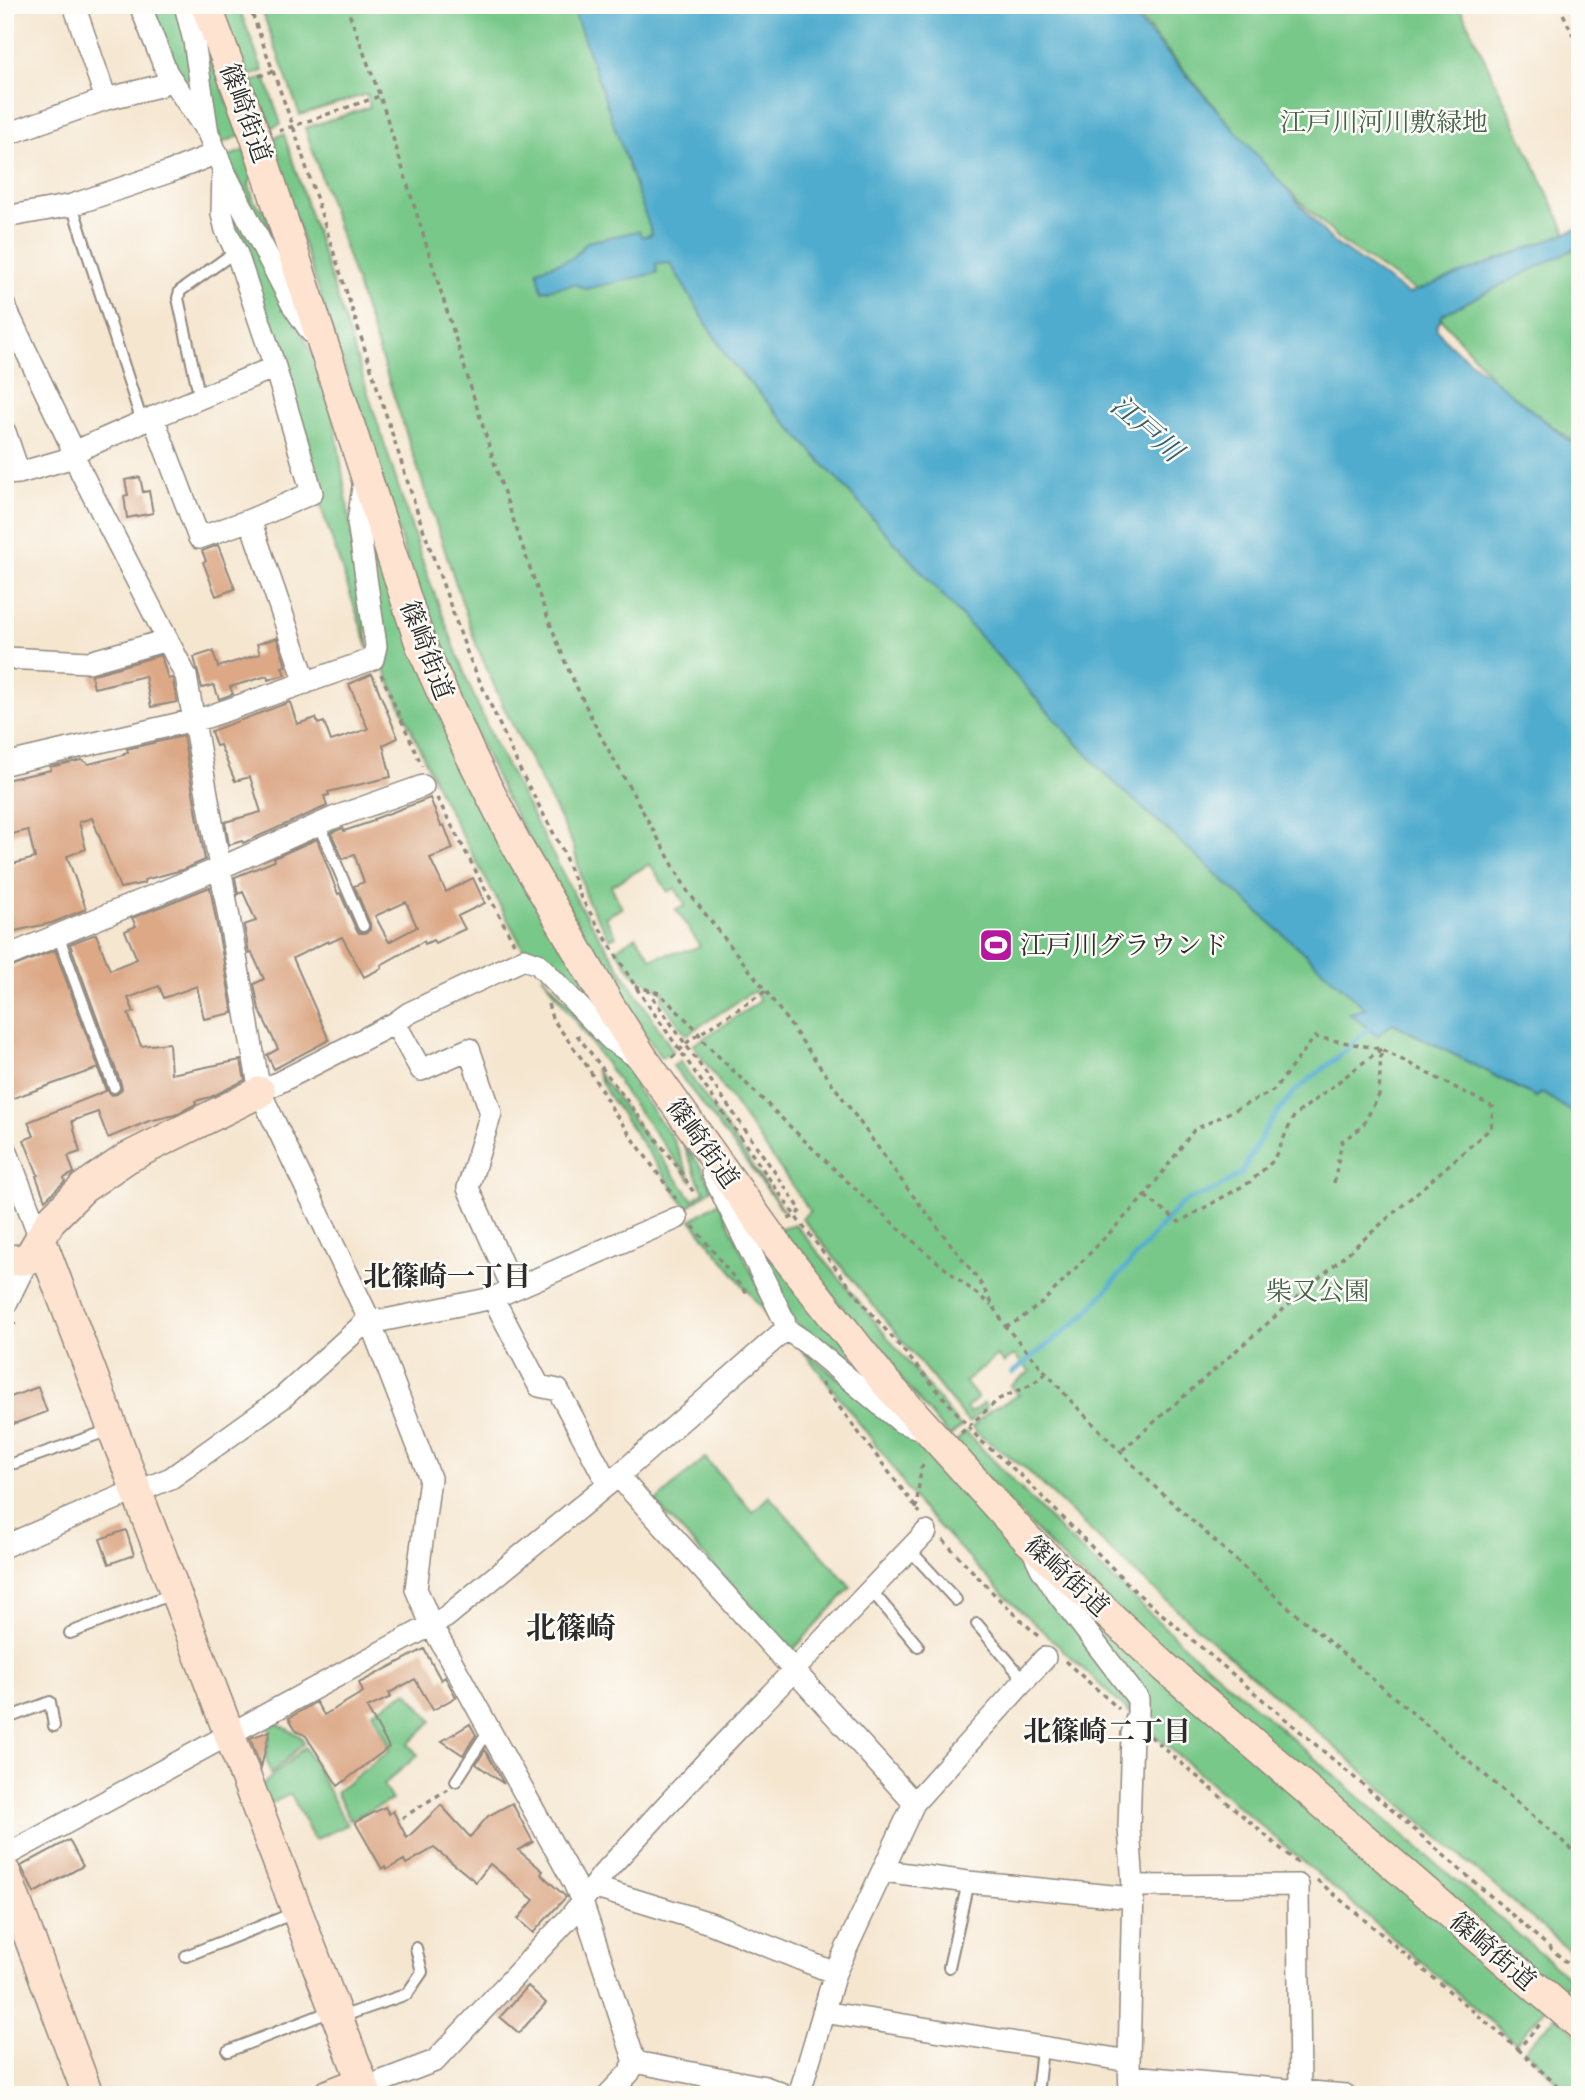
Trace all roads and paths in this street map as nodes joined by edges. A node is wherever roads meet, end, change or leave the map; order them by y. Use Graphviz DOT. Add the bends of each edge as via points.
graph roads {
  1 [pos="74,5"];
  2 [pos="140,5"];
  3 [pos="184,5"];
  4 [pos="206,5"];
  5 [pos="249,5"];
  6 [pos="346,5"];
  7 [pos="1559,5"];
  8 [pos="1580,50"];
  9 [pos="273,71"];
  10 [pos="263,74"];
  11 [pos="159,86"];
  12 [pos="380,96"];
  13 [pos="106,99"];
  14 [pos="293,126"];
  15 [pos="282,130"];
  16 [pos="5,135"];
  17 [pos="216,152"];
  18 [pos="72,205"];
  19 [pos="5,217"];
  20 [pos="237,254"];
  21 [pos="5,307"];
  22 [pos="11,333"];
  23 [pos="326,348"];
  24 [pos="275,367"];
  25 [pos="200,399"];
  26 [pos="147,420"];
  27 [pos="5,432"];
  28 [pos="74,454"];
  29 [pos="365,472"];
  30 [pos="12,473"];
  31 [pos="250,520"];
  32 [pos="167,640"];
  33 [pos="5,658"];
  34 [pos="378,668"];
  35 [pos="306,683"];
  36 [pos="194,719"];
  37 [pos="5,764"];
  38 [pos="428,784"];
  39 [pos="319,824"];
  40 [pos="220,868"];
  41 [pos="363,926"];
  42 [pos="58,935"];
  43 [pos="517,949"];
  44 [pos="5,957"];
  45 [pos="635,986"];
  46 [pos="647,989"];
  47 [pos="766,990"];
  48 [pos="555,1007"];
  49 [pos="395,1023"];
  50 [pos="572,1028"];
  51 [pos="699,1034"];
  52 [pos="685,1045"];
  53 [pos="1381,1049"];
  54 [pos="678,1054"];
  55 [pos="644,1060"];
  56 [pos="114,1087"];
  57 [pos="260,1092"];
  58 [pos="5,1147"];
  59 [pos="701,1163"];
  60 [pos="1334,1183"];
  61 [pos="1146,1196"];
  62 [pos="683,1216"];
  63 [pos="795,1216"];
  64 [pos="784,1219"];
  65 [pos="24,1253"];
  66 [pos="513,1289"];
  67 [pos="747,1294"];
  68 [pos="493,1298"];
  69 [pos="5,1306"];
  70 [pos="993,1306"];
  71 [pos="369,1320"];
  72 [pos="1005,1326"];
  73 [pos="786,1329"];
  74 [pos="1046,1373"];
  75 [pos="821,1383"];
  76 [pos="967,1427"];
  77 [pos="112,1429"];
  78 [pos="963,1431"];
  79 [pos="929,1432"];
  80 [pos="1120,1452"];
  81 [pos="15,1463"];
  82 [pos="920,1468"];
  83 [pos="613,1480"];
  84 [pos="136,1490"];
  85 [pos="916,1509"];
  86 [pos="929,1528"];
  87 [pos="1027,1539"];
  88 [pos="5,1546"];
  89 [pos="908,1548"];
  90 [pos="870,1589"];
  91 [pos="174,1593"];
  92 [pos="956,1600"];
  93 [pos="432,1624"];
  94 [pos="977,1624"];
  95 [pos="70,1633"];
  96 [pos="918,1646"];
  97 [pos="1051,1653"];
  98 [pos="795,1671"];
  99 [pos="1025,1681"];
  100 [pos="1128,1717"];
  101 [pos="5,1719"];
  102 [pos="54,1726"];
  103 [pos="1143,1730"];
  104 [pos="491,1732"];
  105 [pos="230,1734"];
  106 [pos="453,1784"];
  107 [pos="914,1803"];
  108 [pos="402,1818"];
  109 [pos="5,1856"];
  110 [pos="1580,1856"];
  111 [pos="884,1871"];
  112 [pos="5,1872"];
  113 [pos="968,1882"];
  114 [pos="1133,1892"];
  115 [pos="587,1894"];
  116 [pos="298,1911"];
  117 [pos="416,1948"];
  118 [pos="186,1956"];
  119 [pos="949,1967"];
  120 [pos="835,1973"];
  121 [pos="1580,1976"];
  122 [pos="1574,1985"];
  123 [pos="823,2012"];
  124 [pos="336,2014"];
  125 [pos="1580,2025"];
  126 [pos="1537,2028"];
  127 [pos="1042,2048"];
  128 [pos="1518,2049"];
  129 [pos="228,2051"];
  130 [pos="635,2062"];
  131 [pos="1130,2077"];
  132 [pos="365,2088"];
  133 [pos="1300,2093"];
  134 [pos="88,2095"];
  135 [pos="328,2095"];
  136 [pos="608,2095"];
  137 [pos="785,2095"];
  138 [pos="799,2095"];
  139 [pos="1037,2095"];
  140 [pos="1345,2095"];
  141 [pos="1567,2095"];
  1 -- 13 [label="street"];
  2 -- 17 [label="street" via="167,73"];
  3 -- 17 [label="street"];
  4 -- 23 [label="main road, 篠崎街道"];
  5 -- 9 [label="path"];
  6 -- 12 [label="path"];
  7 -- 8 [label="path"];
  9 -- 10 [label="path"];
  9 -- 14 [label="path"];
  11 -- 13 [label="street"];
  12 -- 14 [label="path"];
  12 -- 47 [label="path" via="503,490 569,669 688,892"];
  13 -- 16 [label="street"];
  14 -- 15 [label="path"];
  14 -- 45 [label="path" via="468,655 581,898"];
  17 -- 18 [label="street"];
  17 -- 20 [label="street" via="222,215"];
  17 -- 23 [label="street" via="292,304"];
  18 -- 19 [label="street"];
  18 -- 26 [label="lane"];
  20 -- 24 [label="street"];
  20 -- 25 [label="lane" via="180,290"];
  21 -- 22 [label="street"];
  22 -- 28 [label="street"];
  23 -- 29 [label="main road, 篠崎街道"];
  24 -- 25 [label="street"];
  24 -- 31 [label="street" via="312,493"];
  25 -- 26 [label="street"];
  26 -- 28 [label="street"];
  26 -- 31 [label="street" via="199,538"];
  27 -- 30 [label="street"];
  28 -- 30 [label="street"];
  28 -- 32 [label="street"];
  29 -- 35 [label="street" via="358,522 376,653 373,659"];
  29 -- 55 [label="main road, 篠崎街道" via="421,645 470,754 516,844"];
  31 -- 35 [label="street"];
  32 -- 33 [label="street" via="89,663"];
  32 -- 36 [label="street" via="186,676"];
  34 -- 38 [label="path"];
  35 -- 36 [label="street"];
  36 -- 37 [label="street"];
  36 -- 40 [label="street"];
  38 -- 39 [label="street"];
  38 -- 43 [label="path"];
  39 -- 40 [label="street"];
  39 -- 41 [label="lane"];
  40 -- 42 [label="street"];
  40 -- 57 [label="street"];
  42 -- 44 [label="street"];
  42 -- 56 [label="lane"];
  45 -- 46 [label="path"];
  45 -- 54 [label="path"];
  46 -- 51 [label="path" via="659,993"];
  46 -- 52 [label="path"];
  47 -- 51 [label="path"];
  47 -- 70 [label="path" via="978,1279"];
  48 -- 62 [label="path" via="547,999 552,1018"];
  49 -- 55 [label="street" via="524,959 538,964 611,1040"];
  49 -- 57 [label="street"];
  49 -- 66 [label="street" via="421,1070 469,1049 491,1113 468,1188"];
  50 -- 59 [label="path" via="692,1191 698,1187"];
  51 -- 52 [label="path"];
  51 -- 70 [label="path" via="832,1167"];
  52 -- 54 [label="path"];
  52 -- 63 [label="path" via="801,1210"];
  53 -- 60 [label="path" via="1379,1095 1362,1127 1342,1141"];
  53 -- 61 [label="path" via="1315,1037 1273,1091 1194,1130"];
  53 -- 61 [label="path" via="1294,1116 1273,1161 1250,1182 1179,1222"];
  53 -- 80 [label="path" via="1493,1107 1491,1128"];
  54 -- 63 [label="path"];
  55 -- 59 [label="main road, 篠崎街道"];
  57 -- 65 [label="main road" via="127,1158 83,1188"];
  57 -- 71 [label="street"];
  58 -- 65 [label="street"];
  59 -- 73 [label="street" via="706,1162"];
  59 -- 79 [label="main road, 篠崎街道" via="773,1240"];
  61 -- 72 [label="path" via="1041,1304"];
  62 -- 66 [label="street"];
  62 -- 67 [label="path"];
  63 -- 64 [label="path"];
  63 -- 76 [label="path"];
  65 -- 69 [label="street"];
  65 -- 77 [label="main road"];
  66 -- 68 [label="street"];
  68 -- 71 [label="street" via="385,1321"];
  68 -- 83 [label="street" via="539,1387 558,1390"];
  70 -- 72 [label="path"];
  71 -- 84 [label="street" via="281,1399 172,1478"];
  71 -- 93 [label="street" via="430,1478 416,1589"];
  72 -- 74 [label="path"];
  73 -- 79 [label="street" via="901,1422"];
  73 -- 83 [label="street"];
  74 -- 76 [label="path" via="999,1399"];
  74 -- 80 [label="path"];
  75 -- 85 [label="path"];
  76 -- 78 [label="path"];
  76 -- 121 [label="path" via="1136,1592"];
  77 -- 81 [label="lane"];
  77 -- 84 [label="main road"];
  79 -- 87 [label="main road, 篠崎街道"];
  80 -- 110 [label="path" via="1280,1600"];
  82 -- 85 [label="path"];
  83 -- 93 [label="street"];
  83 -- 98 [label="street"];
  84 -- 88 [label="street"];
  84 -- 91 [label="main road"];
  85 -- 86 [label="path"];
  86 -- 89 [label="street"];
  86 -- 97 [label="path"];
  87 -- 114 [label="street" via="1046,1577 1138,1699 1132,1734 1129,1828"];
  87 -- 125 [label="main road, 篠崎街道" via="1167,1670"];
  89 -- 90 [label="street"];
  89 -- 92 [label="lane"];
  90 -- 96 [label="lane"];
  90 -- 98 [label="street"];
  91 -- 95 [label="lane"];
  91 -- 105 [label="main road"];
  93 -- 104 [label="street"];
  93 -- 105 [label="street"];
  94 -- 99 [label="lane"];
  97 -- 99 [label="street"];
  97 -- 100 [label="path"];
  98 -- 107 [label="street"];
  98 -- 115 [label="street"];
  99 -- 107 [label="street"];
  101 -- 102 [label="lane" via="50,1702"];
  103 -- 128 [label="path"];
  104 -- 106 [label="lane"];
  104 -- 115 [label="street" via="574,1883"];
  105 -- 109 [label="street"];
  105 -- 116 [label="main road"];
  106 -- 108 [label="path"];
  107 -- 111 [label="street"];
  111 -- 113 [label="street"];
  111 -- 120 [label="street"];
  112 -- 134 [label="main road"];
  113 -- 114 [label="street"];
  113 -- 119 [label="lane"];
  114 -- 131 [label="street"];
  114 -- 133 [label="street" via="1298,1885"];
  115 -- 120 [label="street" via="710,1923"];
  115 -- 130 [label="street"];
  115 -- 132 [label="street" via="435,2061"];
  116 -- 118 [label="lane"];
  116 -- 124 [label="main road"];
  117 -- 124 [label="lane" via="422,1972 407,1994"];
  120 -- 123 [label="street"];
  121 -- 122 [label="path"];
  123 -- 127 [label="street"];
  123 -- 138 [label="street"];
  124 -- 129 [label="lane"];
  124 -- 132 [label="main road"];
  126 -- 128 [label="path"];
  127 -- 131 [label="street"];
  127 -- 139 [label="lane"];
  128 -- 141 [label="path"];
  130 -- 136 [label="street"];
  130 -- 137 [label="street" via="765,2087"];
  131 -- 133 [label="street"];
  132 -- 135 [label="main road"];
  133 -- 140 [label="street"];
}
